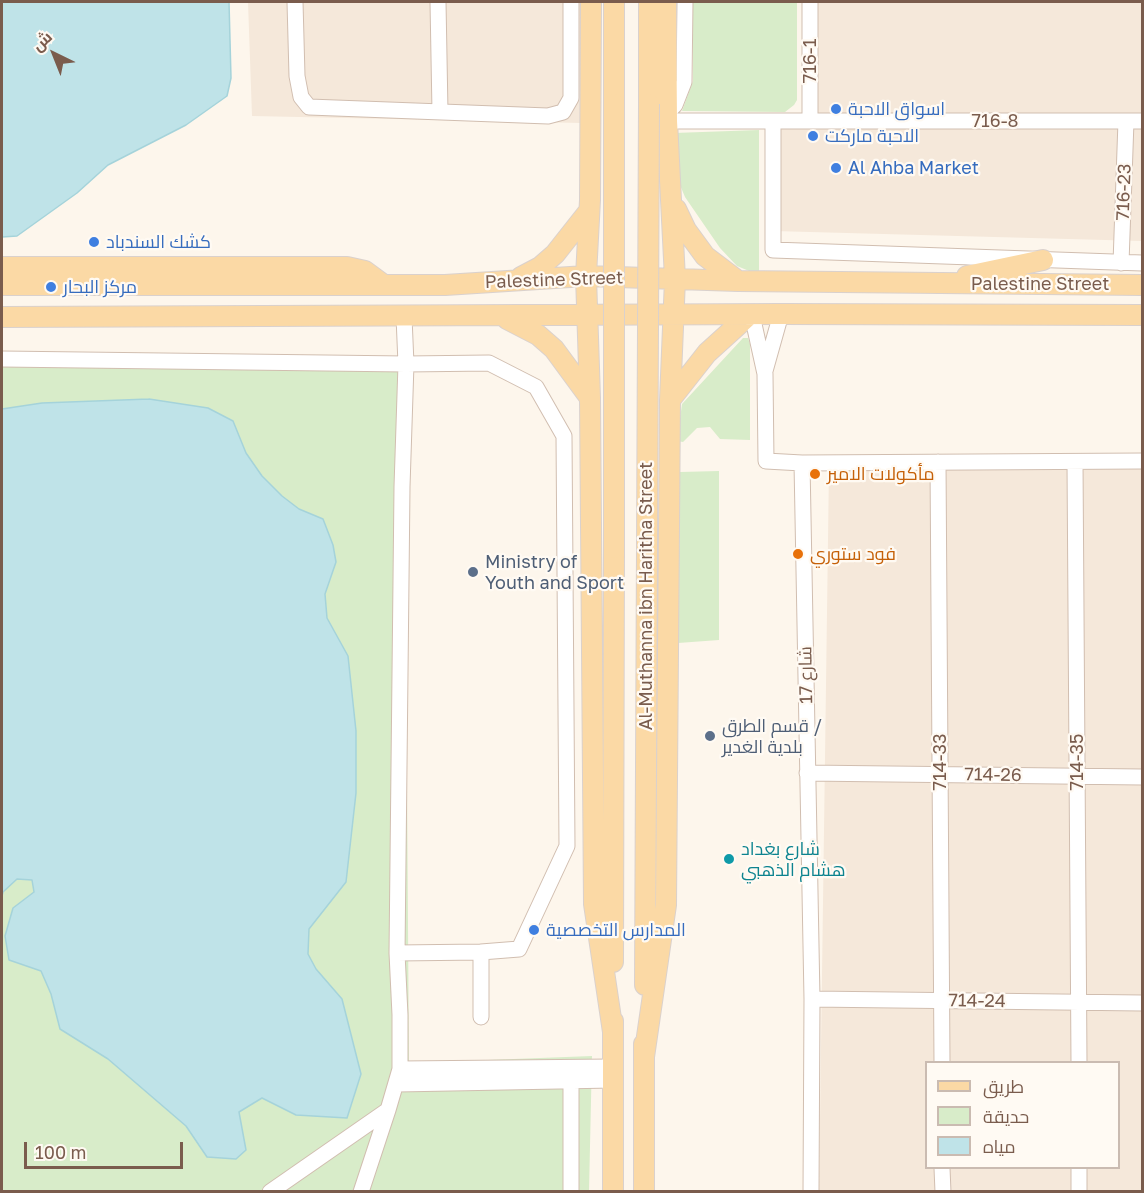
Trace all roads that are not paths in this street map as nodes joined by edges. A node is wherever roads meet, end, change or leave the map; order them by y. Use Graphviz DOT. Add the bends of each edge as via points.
graph roads {
  1 [pos="296,2"];
  2 [pos="438,2"];
  3 [pos="571,2"];
  4 [pos="591,2"];
  5 [pos="614,2"];
  6 [pos="649,2"];
  7 [pos="666,2"];
  8 [pos="686,2"];
  9 [pos="810,2"];
  10 [pos="441,112"];
  11 [pos="667,118"];
  12 [pos="773,121"];
  13 [pos="810,121"];
  14 [pos="1126,121"];
  15 [pos="1143,121"];
  16 [pos="672,200"];
  17 [pos="589,211"];
  18 [pos="1043,260"];
  19 [pos="1121,263"];
  20 [pos="1143,263"];
  21 [pos="2,267"];
  22 [pos="93,267"];
  23 [pos="586,276"];
  24 [pos="675,279"];
  25 [pos="738,280"];
  26 [pos="505,282"];
  27 [pos="943,283"];
  28 [pos="2,285"];
  29 [pos="62,285"];
  30 [pos="384,285"];
  31 [pos="444,285"];
  32 [pos="1143,285"];
  33 [pos="781,314"];
  34 [pos="587,315"];
  35 [pos="674,315"];
  36 [pos="751,315"];
  37 [pos="1143,315"];
  38 [pos="404,316"];
  39 [pos="443,316"];
  40 [pos="502,316"];
  41 [pos="2,317"];
  42 [pos="2,359"];
  43 [pos="406,364"];
  44 [pos="765,374"];
  45 [pos="590,398"];
  46 [pos="669,400"];
  47 [pos="1143,461"];
  48 [pos="938,462"];
  49 [pos="1076,462"];
  50 [pos="802,463"];
  51 [pos="807,773"];
  52 [pos="940,774"];
  53 [pos="1077,776"];
  54 [pos="1143,777"];
  55 [pos="481,952"];
  56 [pos="397,953"];
  57 [pos="812,999"];
  58 [pos="941,1001"];
  59 [pos="1078,1002"];
  60 [pos="1143,1003"];
  61 [pos="481,1017"];
  62 [pos="613,1032"];
  63 [pos="644,1057"];
  64 [pos="942,1061"];
  65 [pos="1079,1061"];
  66 [pos="400,1069"];
  67 [pos="571,1074"];
  68 [pos="613,1074"];
  69 [pos="397,1084"];
  70 [pos="388,1110"];
  71 [pos="942,1169"];
  72 [pos="1079,1169"];
  73 [pos="270,1191"];
  74 [pos="361,1191"];
  75 [pos="571,1191"];
  76 [pos="613,1191"];
  77 [pos="644,1191"];
  78 [pos="812,1191"];
  79 [pos="943,1191"];
  80 [pos="1080,1191"];
  1 -- 10 [label="street" via="297,76 301,97 309,107"];
  2 -- 10 [label="street"];
  3 -- 10 [label="street" via="571,98 563,112 548,116"];
  4 -- 17 [label="main road"];
  5 -- 62 [label="main road, Al-Muthanna ibn Haritha Street, bridge"];
  6 -- 63 [label="main road, Al-Muthanna ibn Haritha Street, bridge"];
  7 -- 11 [label="main road"];
  8 -- 11 [label="street" via="684,82"];
  9 -- 13 [label="street, 716-1"];
  11 -- 12 [label="street, 716-8"];
  11 -- 16 [label="main road"];
  12 -- 13 [label="street, 716-8"];
  12 -- 18 [label="street" via="773,250"];
  13 -- 14 [label="street, 716-8"];
  14 -- 15 [label="street, 716-8"];
  14 -- 19 [label="street, 716-23"];
  16 -- 24 [label="main road"];
  16 -- 25 [label="main road" via="686,230 705,256"];
  17 -- 23 [label="main road"];
  17 -- 26 [label="main road" via="568,240 540,267"];
  18 -- 19 [label="street"];
  18 -- 27 [label="main road"];
  19 -- 20 [label="street"];
  21 -- 22 [label="main road"];
  22 -- 29 [label="main road"];
  22 -- 30 [label="main road" via="347,267 365,271"];
  23 -- 24 [label="main road, Palestine Street"];
  23 -- 26 [label="main road, Palestine Street"];
  23 -- 34 [label="main road"];
  24 -- 25 [label="main road, Palestine Street"];
  24 -- 35 [label="main road"];
  25 -- 27 [label="main road, Palestine Street"];
  26 -- 31 [label="main road, Palestine Street"];
  27 -- 32 [label="main road, Palestine Street"];
  28 -- 29 [label="main road, Palestine Street"];
  29 -- 30 [label="main road, Palestine Street"];
  30 -- 31 [label="main road, Palestine Street"];
  31 -- 39 [label="main road" via="452,291 454,302"];
  33 -- 36 [label="main road, Palestine Street"];
  33 -- 37 [label="main road, Palestine Street"];
  33 -- 44 [label="street"];
  34 -- 35 [label="main road, Palestine Street"];
  34 -- 40 [label="main road, Palestine Street"];
  34 -- 45 [label="main road"];
  35 -- 36 [label="main road, Palestine Street"];
  35 -- 46 [label="main road"];
  36 -- 44 [label="street"];
  36 -- 46 [label="main road" via="707,353"];
  38 -- 39 [label="main road, Palestine Street"];
  38 -- 41 [label="main road, Palestine Street"];
  38 -- 43 [label="street"];
  39 -- 40 [label="main road, Palestine Street"];
  40 -- 45 [label="main road" via="521,324 554,349"];
  42 -- 43 [label="street"];
  43 -- 55 [label="street" via="489,363 536,387 564,436 567,846 519,949"];
  43 -- 56 [label="street"];
  44 -- 50 [label="street" via="766,461"];
  45 -- 62 [label="main road" via="594,903"];
  46 -- 63 [label="main road" via="666,905"];
  47 -- 49 [label="street"];
  48 -- 49 [label="street"];
  48 -- 50 [label="street"];
  48 -- 52 [label="street, 714-33"];
  49 -- 53 [label="street, 714-35"];
  50 -- 51 [label="street, شارع 17"];
  51 -- 52 [label="street, 714-26"];
  51 -- 57 [label="street, شارع 17"];
  52 -- 53 [label="street, 714-26"];
  52 -- 58 [label="street, 714-33"];
  53 -- 54 [label="street, 714-26"];
  53 -- 59 [label="street, 714-35"];
  55 -- 56 [label="street"];
  55 -- 61 [label="street"];
  56 -- 66 [label="street"];
  57 -- 58 [label="street, 714-24"];
  57 -- 78 [label="street, شارع 17"];
  58 -- 59 [label="street, 714-24"];
  58 -- 64 [label="street, 714-33"];
  59 -- 60 [label="street, 714-24"];
  59 -- 65 [label="street, 714-35"];
  62 -- 68 [label="main road, Al-Muthanna ibn Haritha Street"];
  63 -- 77 [label="main road, Al-Muthanna ibn Haritha Street"];
  66 -- 67 [label="street"];
  66 -- 69 [label="street"];
  67 -- 68 [label="street"];
  67 -- 69 [label="street"];
  67 -- 75 [label="street"];
  68 -- 76 [label="main road, Al-Muthanna ibn Haritha Street"];
  69 -- 70 [label="street"];
  70 -- 73 [label="street"];
  70 -- 74 [label="street"];
  71 -- 79 [label="street"];
  72 -- 80 [label="street"];
}
